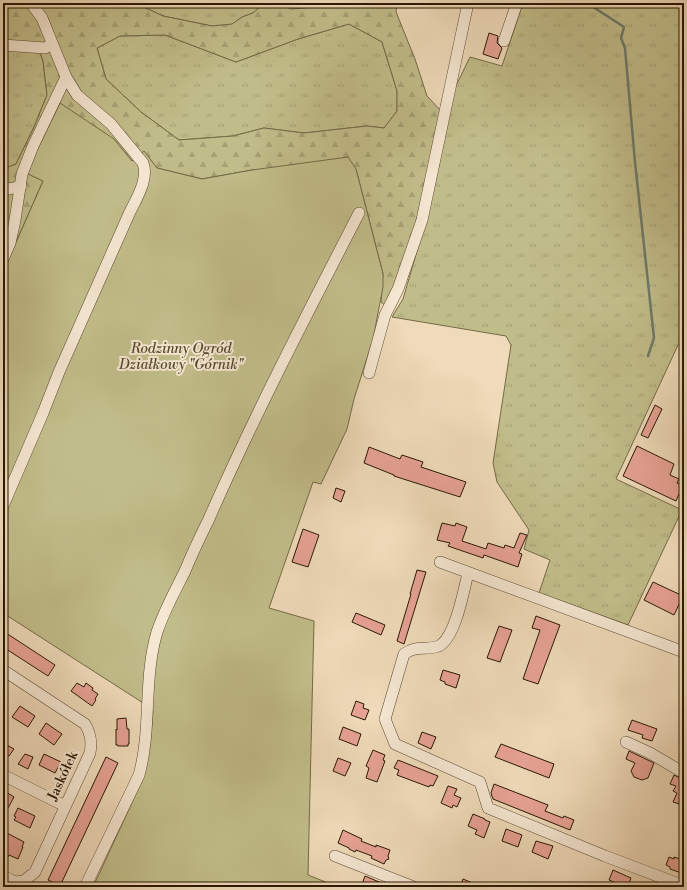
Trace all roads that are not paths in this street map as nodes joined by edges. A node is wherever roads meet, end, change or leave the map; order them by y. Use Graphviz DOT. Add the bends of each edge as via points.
graph roads {
  1 [pos="32,3"];
  2 [pos="468,3"];
  3 [pos="517,3"];
  4 [pos="504,41"];
  5 [pos="52,44"];
  6 [pos="3,45"];
  7 [pos="66,77"];
  8 [pos="20,186"];
  9 [pos="3,187"];
  10 [pos="359,213"];
  11 [pos="3,259"];
  12 [pos="369,373"];
  13 [pos="3,506"];
  14 [pos="440,562"];
  15 [pos="468,573"];
  16 [pos="684,652"];
  17 [pos="3,670"];
  18 [pos="626,742"];
  19 [pos="684,773"];
  20 [pos="3,775"];
  21 [pos="65,806"];
  22 [pos="336,856"];
  23 [pos="3,876"];
  24 [pos="26,884"];
  25 [pos="684,886"];
  26 [pos="85,887"];
  27 [pos="414,887"];
  1 -- 5 [label="street" via="42,18"];
  2 -- 12 [label="street" via="422,220 398,289 385,315"];
  3 -- 4 [label="street"];
  5 -- 6 [label="street" via="45,48"];
  5 -- 7 [label="street"];
  7 -- 8 [label="street" via="33,146"];
  7 -- 13 [label="street" via="77,95 112,124 143,163 145,168 142,189 59,372"];
  8 -- 9 [label="street"];
  8 -- 11 [label="street" via="10,243"];
  10 -- 26 [label="street" via="217,498 163,616 150,660 144,758 139,774"];
  14 -- 15 [label="street"];
  15 -- 16 [label="street"];
  15 -- 25 [label="street" via="450,634 443,644 412,649 404,654 385,719 396,744 480,782 488,808"];
  17 -- 21 [label="street, Jaskółek" via="85,724 90,733 90,754"];
  18 -- 19 [label="street"];
  20 -- 21 [label="street"];
  21 -- 24 [label="street, Jaskółek" via="35,872"];
  22 -- 27 [label="street"];
  23 -- 24 [label="street, Jaskółek"];
}
